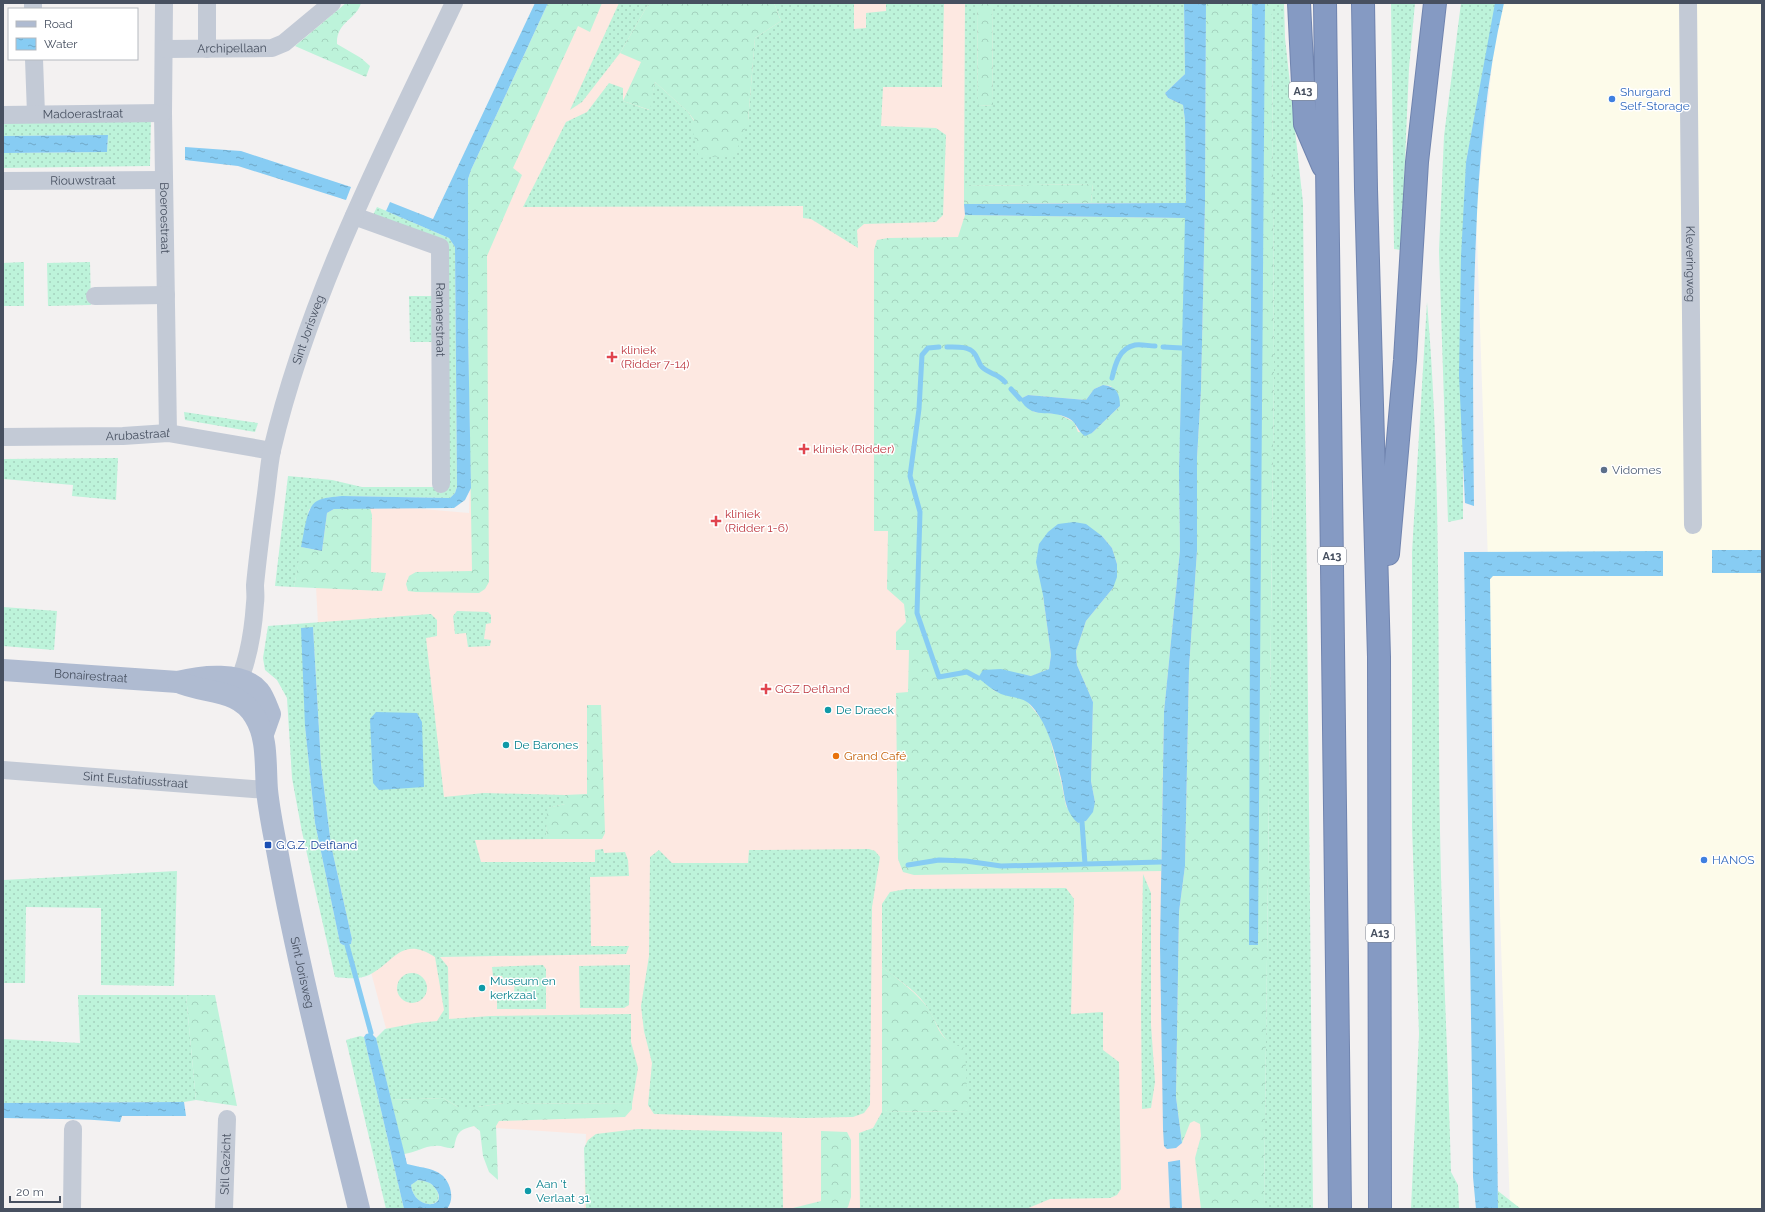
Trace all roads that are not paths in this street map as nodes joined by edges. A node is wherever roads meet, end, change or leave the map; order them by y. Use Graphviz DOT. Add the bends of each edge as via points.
graph roads {
  1 [pos="164,3"];
  2 [pos="207,3"];
  3 [pos="332,3"];
  4 [pos="454,3"];
  5 [pos="1299,3"];
  6 [pos="1325,3"];
  7 [pos="1363,3"];
  8 [pos="1435,3"];
  9 [pos="1688,3"];
  10 [pos="165,49"];
  11 [pos="207,49"];
  12 [pos="34,60"];
  13 [pos="163,112"];
  14 [pos="36,114"];
  15 [pos="3,115"];
  16 [pos="1327,174"];
  17 [pos="164,180"];
  18 [pos="3,181"];
  19 [pos="354,216"];
  20 [pos="166,295"];
  21 [pos="94,296"];
  22 [pos="168,433"];
  23 [pos="3,437"];
  24 [pos="272,451"];
  25 [pos="441,484"];
  26 [pos="1693,525"];
  27 [pos="1379,657"];
  28 [pos="3,670"];
  29 [pos="236,687"];
  30 [pos="3,770"];
  31 [pos="267,790"];
  32 [pos="227,1119"];
  33 [pos="73,1129"];
  34 [pos="72,1209"];
  35 [pos="224,1209"];
  36 [pos="359,1209"];
  37 [pos="1340,1209"];
  38 [pos="1380,1209"];
  1 -- 10 [label="street, Boeroestraat"];
  2 -- 11 [label="street"];
  3 -- 11 [label="street, Archipellaan" via="284,43 272,48"];
  4 -- 19 [label="street, Sint Jorisweg"];
  5 -- 16 [label="highway, A13" via="1305,124"];
  6 -- 16 [label="highway, A13"];
  7 -- 27 [label="highway, A13"];
  8 -- 27 [label="highway, A13" via="1417,162 1405,360"];
  9 -- 26 [label="street, Kleveringweg"];
  10 -- 11 [label="street, Archipellaan"];
  10 -- 13 [label="street, Boeroestraat"];
  12 -- 14 [label="street"];
  13 -- 14 [label="street, Madoerastraat"];
  13 -- 17 [label="street, Boeroestraat"];
  14 -- 15 [label="street, Madoerastraat"];
  16 -- 37 [label="highway, A13"];
  17 -- 18 [label="street, Riouwstraat"];
  17 -- 20 [label="street, Boeroestraat"];
  19 -- 24 [label="street, Sint Jorisweg" via="328,275 306,335"];
  19 -- 25 [label="street, Ramaerstraat" via="440,247"];
  20 -- 21 [label="street"];
  20 -- 22 [label="street, Boeroestraat"];
  22 -- 23 [label="street, Arubastraat"];
  22 -- 24 [label="street, Arubastraat"];
  24 -- 29 [label="street, Sint Jorisweg" via="248,656"];
  27 -- 38 [label="highway, A13"];
  28 -- 29 [label="main road, Bonairestraat" via="178,682 200,677"];
  29 -- 31 [label="main road, Sint Jorisweg" via="259,691 270,714 263,732"];
  30 -- 31 [label="street, Sint Eustatiusstraat"];
  31 -- 36 [label="main road, Sint Jorisweg" via="288,910"];
  32 -- 35 [label="street, Stil Gezicht"];
  33 -- 34 [label="street"];
}
